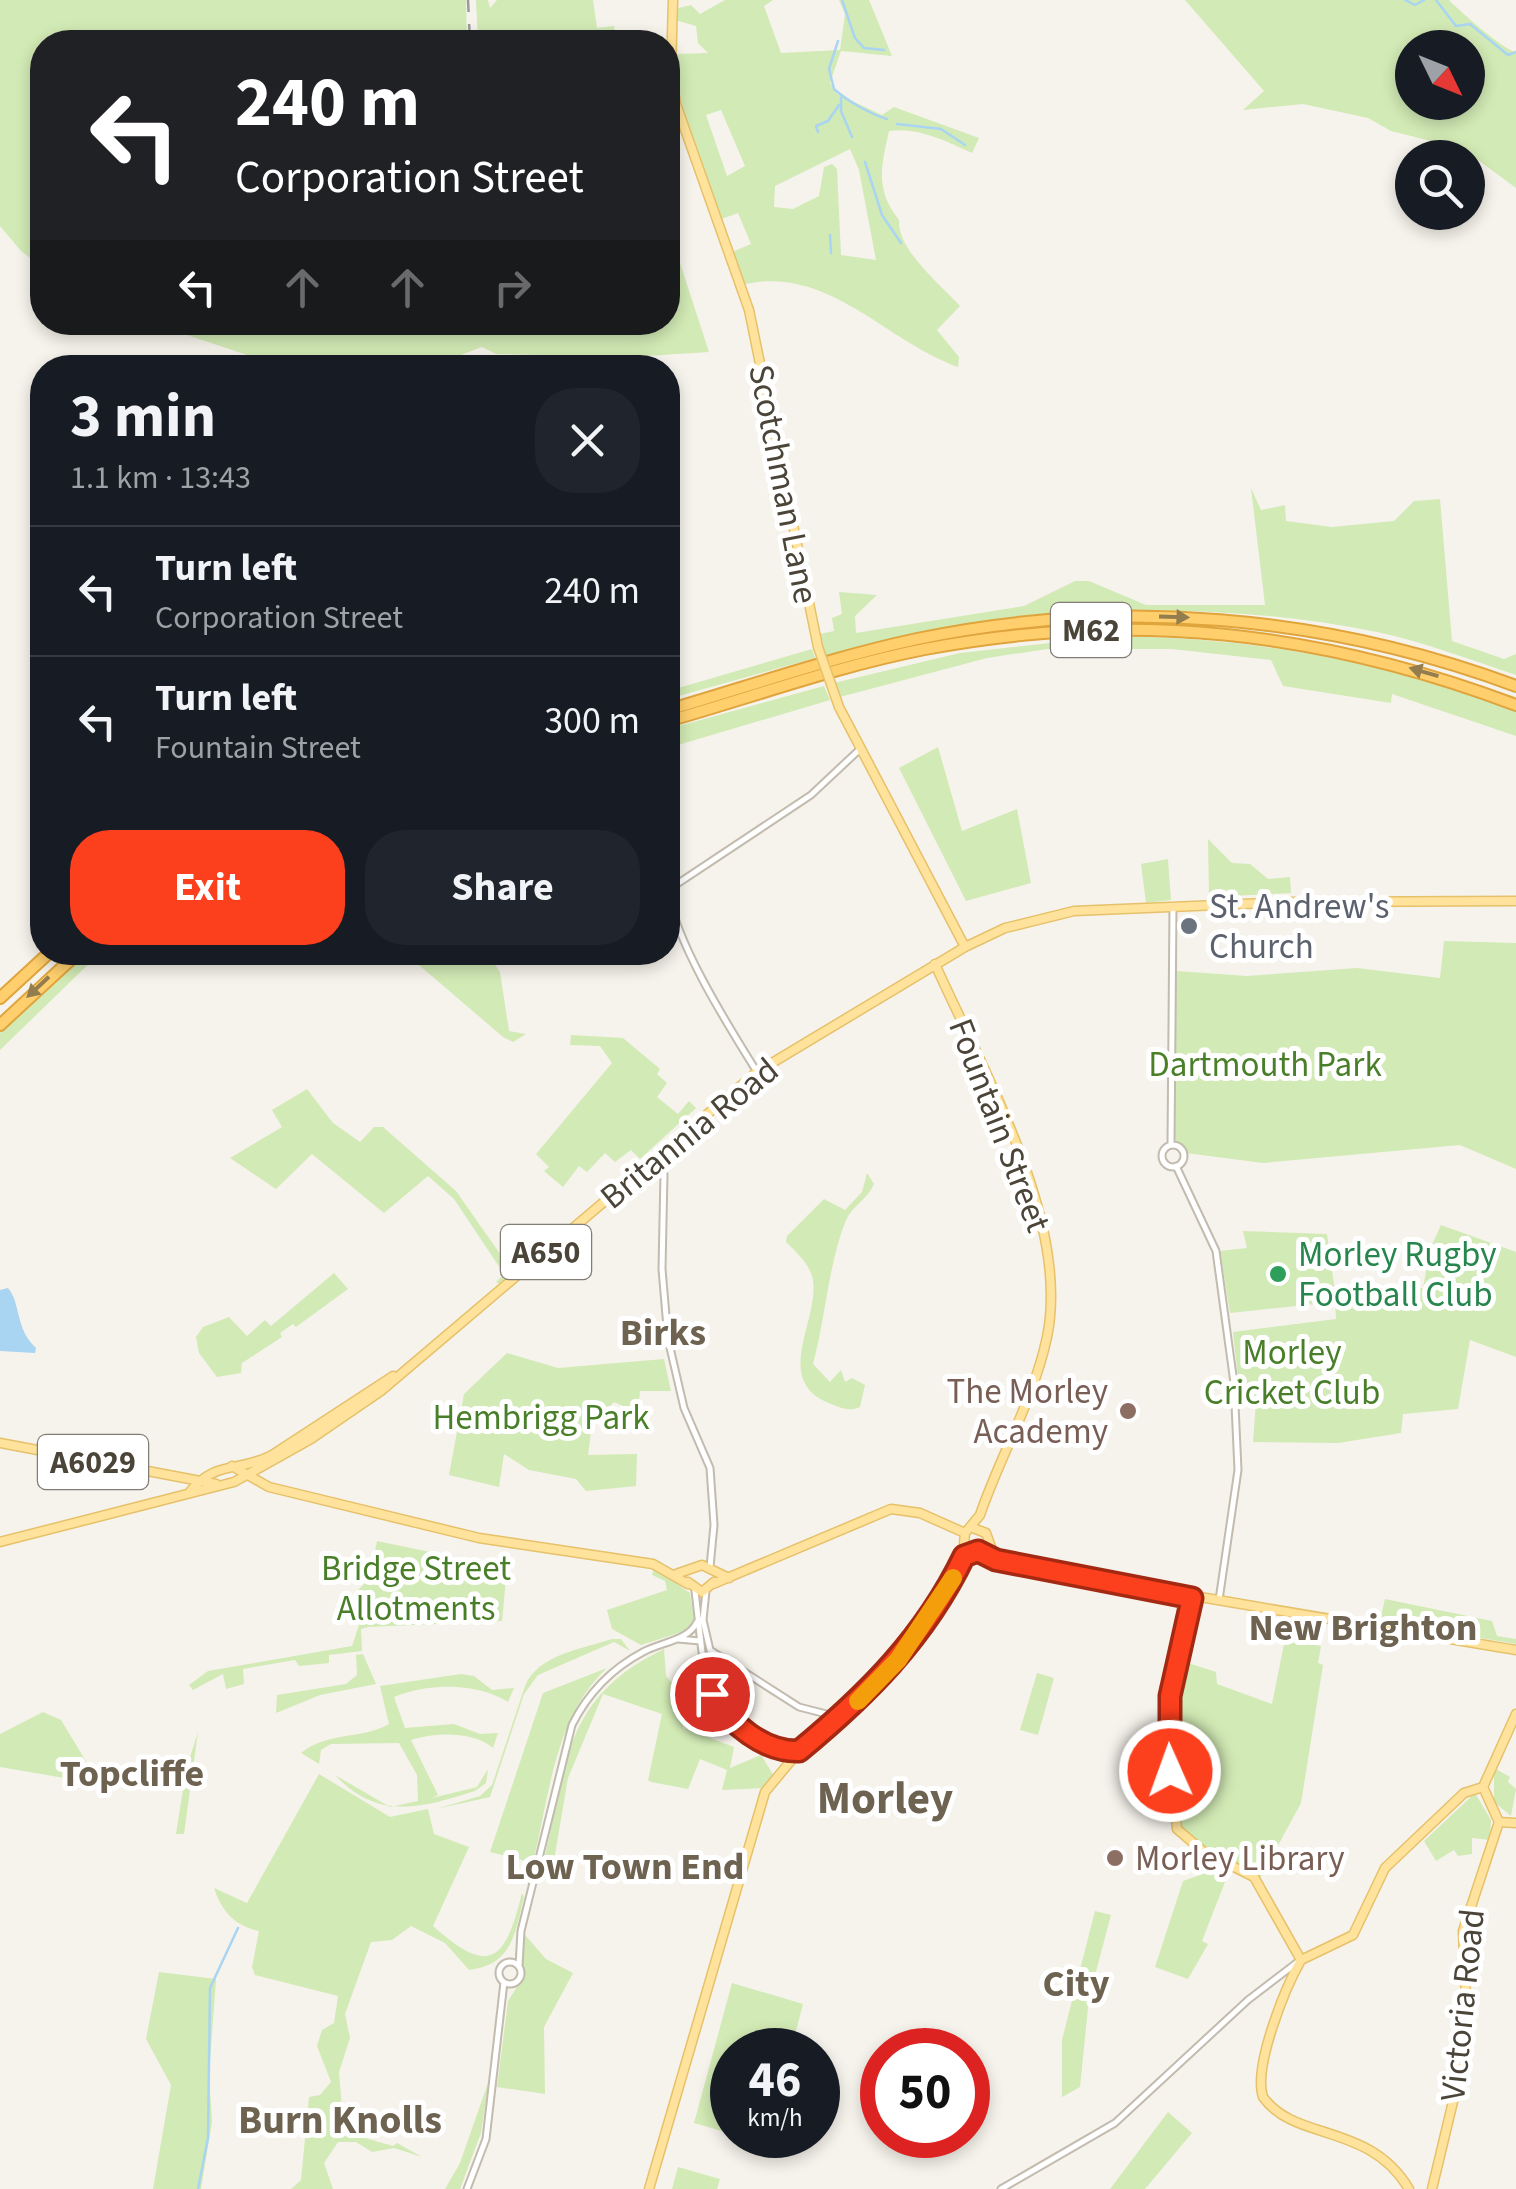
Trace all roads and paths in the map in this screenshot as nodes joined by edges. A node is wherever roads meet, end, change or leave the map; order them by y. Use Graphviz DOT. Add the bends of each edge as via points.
graph roads {
  1 [pos="673,0"];
  2 [pos="671,30"];
  3 [pos="680,115"];
  4 [pos="1516,686"];
  5 [pos="1516,705"];
  6 [pos="680,707"];
  7 [pos="680,719"];
  8 [pos="859,750"];
  9 [pos="680,882"];
  10 [pos="1516,900"];
  11 [pos="1173,907"];
  12 [pos="680,927"];
  13 [pos="965,946"];
  14 [pos="936,964"];
  15 [pos="36,965"];
  16 [pos="66,965"];
  17 [pos="0,998"];
  18 [pos="0,1024"];
  19 [pos="758,1072"];
  20 [pos="1172,1145"];
  21 [pos="653,1157"];
  22 [pos="1176,1166"];
  23 [pos="414,1363"];
  24 [pos="0,1444"];
  25 [pos="267,1464"];
  26 [pos="227,1466"];
  27 [pos="210,1471"];
  28 [pos="251,1474"];
  29 [pos="186,1480"];
  30 [pos="234,1482"];
  31 [pos="262,1482"];
  32 [pos="196,1483"];
  33 [pos="213,1483"];
  34 [pos="224,1484"];
  35 [pos="188,1493"];
  36 [pos="980,1515"];
  37 [pos="969,1530"];
  38 [pos="983,1530"];
  39 [pos="0,1542"];
  40 [pos="987,1544"];
  41 [pos="969,1551"];
  42 [pos="996,1560"];
  43 [pos="708,1569"];
  44 [pos="688,1572"];
  45 [pos="676,1574"];
  46 [pos="730,1578"];
  47 [pos="692,1588"];
  48 [pos="710,1588"];
  49 [pos="1192,1598"];
  50 [pos="1219,1600"];
  51 [pos="700,1621"];
  52 [pos="675,1639"];
  53 [pos="698,1639"];
  54 [pos="710,1650"];
  55 [pos="1516,1650"];
  56 [pos="702,1654"];
  57 [pos="1516,1714"];
  58 [pos="840,1718"];
  59 [pos="799,1751"];
  60 [pos="780,1752"];
  61 [pos="781,1772"];
  62 [pos="1483,1786"];
  63 [pos="1499,1822"];
  64 [pos="1516,1823"];
  65 [pos="518,1948"];
  66 [pos="1300,1960"];
  67 [pos="507,1962"];
  68 [pos="519,1966"];
  69 [pos="504,1982"];
  70 [pos="514,1983"];
  71 [pos="505,1996"];
  72 [pos="467,2189"];
  73 [pos="649,2189"];
  74 [pos="1002,2189"];
  75 [pos="1409,2189"];
  76 [pos="1432,2189"];
  1 -- 2 [label="main road, Scotchman Lane, bridge"];
  3 -- 8 [label="main road, Scotchman Lane, bridge" via="748,310 818,647"];
  6 -- 4 [label="highway, M62, one-way" via="914,640 1036,620 1173,616 1320,630 1429,654"];
  5 -- 7 [label="highway, M62, one-way" via="1428,672 1318,645 1114,629 920,650"];
  8 -- 9 [label="street" via="811,794"];
  8 -- 13 [label="main road, Scotchman Lane"];
  10 -- 11 [label="main road, A650"];
  11 -- 13 [label="main road, A650" via="1045,915"];
  11 -- 20 [label="street"];
  12 -- 19 [label="street"];
  13 -- 14 [label="main road, A650"];
  14 -- 19 [label="main road, Britannia Road / A650"];
  14 -- 36 [label="main road, Fountain Street" via="1036,1196 1051,1273 1044,1353"];
  15 -- 17 [label="highway"];
  16 -- 18 [label="highway, one-way"];
  19 -- 21 [label="main road, Britannia Road / A650"];
  20 -- 22 [label="street" via="1183,1152"];
  20 -- 22 [label="street" via="1163,1159"];
  21 -- 23 [label="main road, Britannia Road / A650"];
  21 -- 43 [label="street" via="664,1174 662,1280 672,1366 710,1468 714,1525"];
  22 -- 50 [label="street" via="1216,1251 1234,1382 1238,1470"];
  23 -- 25 [label="main road, Britannia Road / A650" via="347,1416"];
  23 -- 26 [label="main road, Britannia Road / A650" via="272,1455"];
  24 -- 29 [label="main road, A6029"];
  25 -- 28 [label="main road, Britannia Road / A650"];
  25 -- 31 [label="main road"];
  26 -- 27 [label="main road, A650"];
  26 -- 28 [label="main road"];
  26 -- 30 [label="main road" via="238,1475"];
  27 -- 29 [label="main road, A6029"];
  27 -- 32 [label="main road, A650"];
  27 -- 33 [label="main road"];
  28 -- 30 [label="main road, Britannia Road / A650"];
  28 -- 31 [label="main road"];
  29 -- 32 [label="main road, A6029"];
  30 -- 31 [label="main road"];
  30 -- 34 [label="main road, Britannia Road / A650"];
  31 -- 45 [label="main road" via="491,1541 653,1564"];
  32 -- 33 [label="main road"];
  32 -- 35 [label="main road, A650"];
  33 -- 34 [label="main road"];
  34 -- 35 [label="main road, A650"];
  35 -- 39 [label="main road, A650"];
  36 -- 37 [label="main road, Fountain Street"];
  36 -- 38 [label="main road"];
  37 -- 38 [label="main road"];
  37 -- 41 [label="main road"];
  37 -- 46 [label="main road" via="891,1509"];
  38 -- 40 [label="main road"];
  40 -- 41 [label="main road"];
  40 -- 42 [label="main road"];
  41 -- 42 [label="main road"];
  41 -- 58 [label="main road" via="898,1660"];
  42 -- 49 [label="main road"];
  43 -- 44 [label="main road"];
  43 -- 46 [label="main road"];
  43 -- 48 [label="main road"];
  44 -- 45 [label="main road"];
  44 -- 47 [label="main road"];
  45 -- 47 [label="main road"];
  46 -- 48 [label="main road"];
  47 -- 48 [label="main road"];
  47 -- 51 [label="street"];
  48 -- 51 [label="street"];
  49 -- 50 [label="main road"];
  49 -- 66 [label="main road" via="1168,1719 1177,1829 1204,1852 1254,1877"];
  50 -- 55 [label="main road"];
  51 -- 52 [label="street"];
  51 -- 53 [label="street"];
  51 -- 54 [label="street"];
  52 -- 53 [label="street"];
  52 -- 65 [label="street" via="626,1662 582,1704"];
  53 -- 56 [label="street"];
  54 -- 56 [label="street"];
  54 -- 58 [label="street" via="799,1707"];
  56 -- 60 [label="street" via="705,1678 720,1706"];
  57 -- 62 [label="main road"];
  58 -- 59 [label="main road"];
  59 -- 60 [label="street"];
  59 -- 61 [label="main road"];
  60 -- 61 [label="street" via="786,1762"];
  61 -- 73 [label="main road" via="749,1838"];
  62 -- 63 [label="main road"];
  62 -- 66 [label="main road" via="1464,1793 1385,1868 1353,1935"];
  63 -- 64 [label="main road"];
  63 -- 76 [label="main road, Victoria Road" via="1463,1932 1463,2052"];
  65 -- 67 [label="street"];
  65 -- 68 [label="street"];
  66 -- 74 [label="street" via="1115,2123"];
  66 -- 75 [label="main road" via="1276,2020 1261,2090 1280,2114 1375,2150"];
  67 -- 68 [label="street"];
  67 -- 69 [label="street" via="500,1971"];
  68 -- 70 [label="street"];
  69 -- 70 [label="street"];
  69 -- 71 [label="street"];
  70 -- 71 [label="street"];
  71 -- 72 [label="street" via="486,2139"];
}
